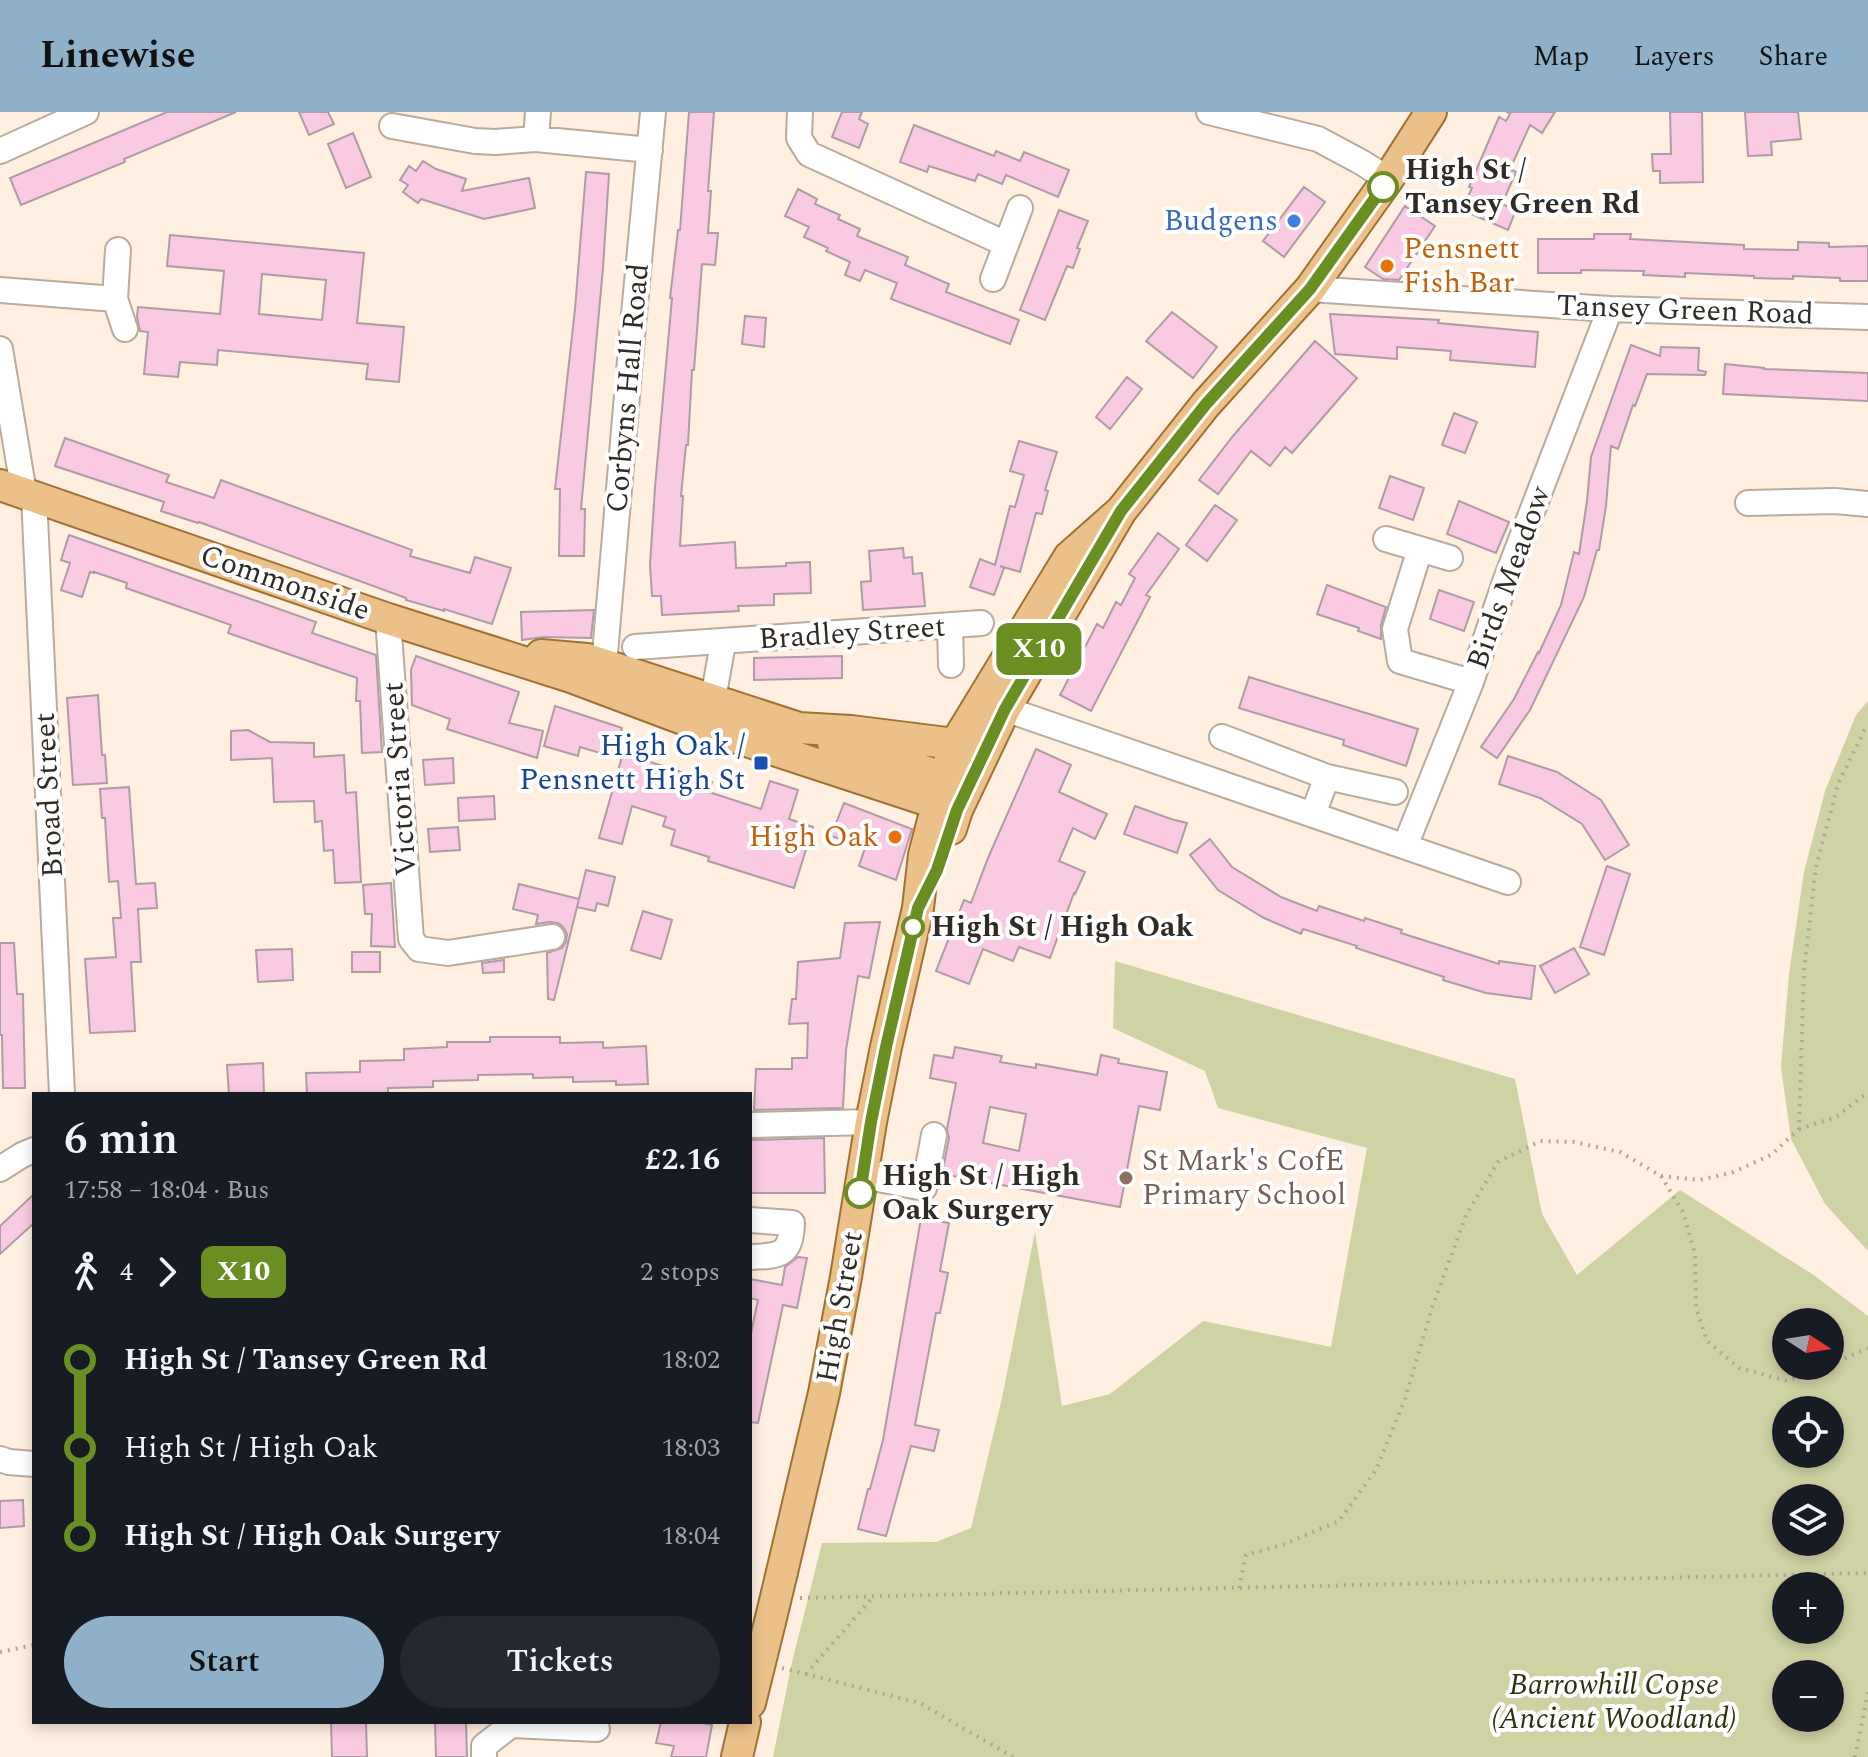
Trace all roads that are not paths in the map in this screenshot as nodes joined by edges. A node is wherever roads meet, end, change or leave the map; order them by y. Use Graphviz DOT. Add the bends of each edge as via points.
graph roads {
  1 [pos="86,112"];
  2 [pos="538,112"];
  3 [pos="653,112"];
  4 [pos="800,112"];
  5 [pos="1209,112"];
  6 [pos="1431,112"];
  7 [pos="392,126"];
  8 [pos="536,139"];
  9 [pos="650,150"];
  10 [pos="0,151"];
  11 [pos="1388,179"];
  12 [pos="1020,208"];
  13 [pos="1006,244"];
  14 [pos="118,250"];
  15 [pos="993,279"];
  16 [pos="1310,289"];
  17 [pos="0,290"];
  18 [pos="115,299"];
  19 [pos="1610,309"];
  20 [pos="1868,317"];
  21 [pos="125,329"];
  22 [pos="0,349"];
  23 [pos="19,491"];
  24 [pos="1748,503"];
  25 [pos="1868,504"];
  26 [pos="1121,511"];
  27 [pos="1386,539"];
  28 [pos="1420,549"];
  29 [pos="1450,558"];
  30 [pos="388,619"];
  31 [pos="981,623"];
  32 [pos="950,625"];
  33 [pos="723,643"];
  34 [pos="635,647"];
  35 [pos="488,649"];
  36 [pos="951,665"];
  37 [pos="602,676"];
  38 [pos="1471,682"];
  39 [pos="1005,709"];
  40 [pos="710,714"];
  41 [pos="799,728"];
  42 [pos="1222,737"];
  43 [pos="955,744"];
  44 [pos="1327,777"];
  45 [pos="1395,792"];
  46 [pos="950,798"];
  47 [pos="1313,814"];
  48 [pos="1405,846"];
  49 [pos="1508,882"];
  50 [pos="552,937"];
  51 [pos="62,1092"];
  52 [pos="871,1122"];
  53 [pos="752,1125"];
  54 [pos="934,1135"];
  55 [pos="32,1151"];
  56 [pos="0,1169"];
  57 [pos="863,1176"];
  58 [pos="752,1220"];
  59 [pos="752,1257"];
  60 [pos="0,1459"];
  61 [pos="32,1464"];
  62 [pos="762,1629"];
  63 [pos="752,1695"];
  64 [pos="745,1724"];
  65 [pos="597,1729"];
  66 [pos="484,1757"];
  67 [pos="737,1757"];
  1 -- 10 [label="street"];
  2 -- 8 [label="street"];
  3 -- 9 [label="street, Corbyns Hall Road"];
  4 -- 13 [label="street" via="799,138 809,154"];
  5 -- 11 [label="street" via="1318,139"];
  6 -- 11 [label="main road, High Street"];
  7 -- 8 [label="street" via="475,141"];
  8 -- 9 [label="street"];
  9 -- 37 [label="street, Corbyns Hall Road"];
  11 -- 16 [label="main road, High Street"];
  12 -- 13 [label="street"];
  13 -- 15 [label="street"];
  14 -- 18 [label="street"];
  16 -- 19 [label="street, Tansey Green Road"];
  16 -- 26 [label="main road, High Street" via="1206,404"];
  17 -- 18 [label="street"];
  18 -- 21 [label="street"];
  19 -- 20 [label="street, Tansey Green Road"];
  19 -- 38 [label="street, Birds Meadow"];
  22 -- 23 [label="street, Broad Street"];
  23 -- 30 [label="main road, Commonside"];
  23 -- 51 [label="street, Broad Street" via="37,519"];
  24 -- 25 [label="street"];
  26 -- 39 [label="main road, High Street"];
  26 -- 43 [label="main road, High Street" via="1069,557"];
  27 -- 28 [label="street"];
  28 -- 29 [label="street"];
  28 -- 38 [label="street" via="1395,629 1400,661"];
  30 -- 35 [label="main road, Commonside"];
  30 -- 50 [label="street, Victoria Street" via="411,939 419,949 448,953"];
  31 -- 32 [label="street, Bradley Street"];
  32 -- 33 [label="street, Bradley Street"];
  32 -- 36 [label="street"];
  33 -- 34 [label="street, Bradley Street"];
  33 -- 40 [label="street, Bradley Street"];
  35 -- 37 [label="main road, Commonside" via="571,677"];
  35 -- 37 [label="main road" via="587,659"];
  37 -- 40 [label="main road"];
  38 -- 48 [label="street, Birds Meadow"];
  39 -- 46 [label="main road, High Street"];
  39 -- 47 [label="street"];
  40 -- 41 [label="main road"];
  40 -- 46 [label="main road"];
  41 -- 43 [label="main road"];
  41 -- 46 [label="main road" via="901,763"];
  42 -- 44 [label="street"];
  43 -- 46 [label="main road, High Street"];
  44 -- 45 [label="street"];
  44 -- 47 [label="street"];
  46 -- 52 [label="main road, High Street" via="937,870 918,908"];
  47 -- 48 [label="street"];
  48 -- 49 [label="street"];
  52 -- 53 [label="street"];
  52 -- 57 [label="main road, High Street"];
  54 -- 57 [label="street" via="924,1188"];
  55 -- 56 [label="street"];
  57 -- 62 [label="main road, High Street, bridge" via="824,1393 782,1572"];
  58 -- 59 [label="street" via="792,1223 785,1250 776,1257"];
  60 -- 61 [label="street"];
  62 -- 63 [label="main road, High Street"];
  64 -- 67 [label="main road"];
  65 -- 66 [label="street" via="511,1725 484,1746"];
}
